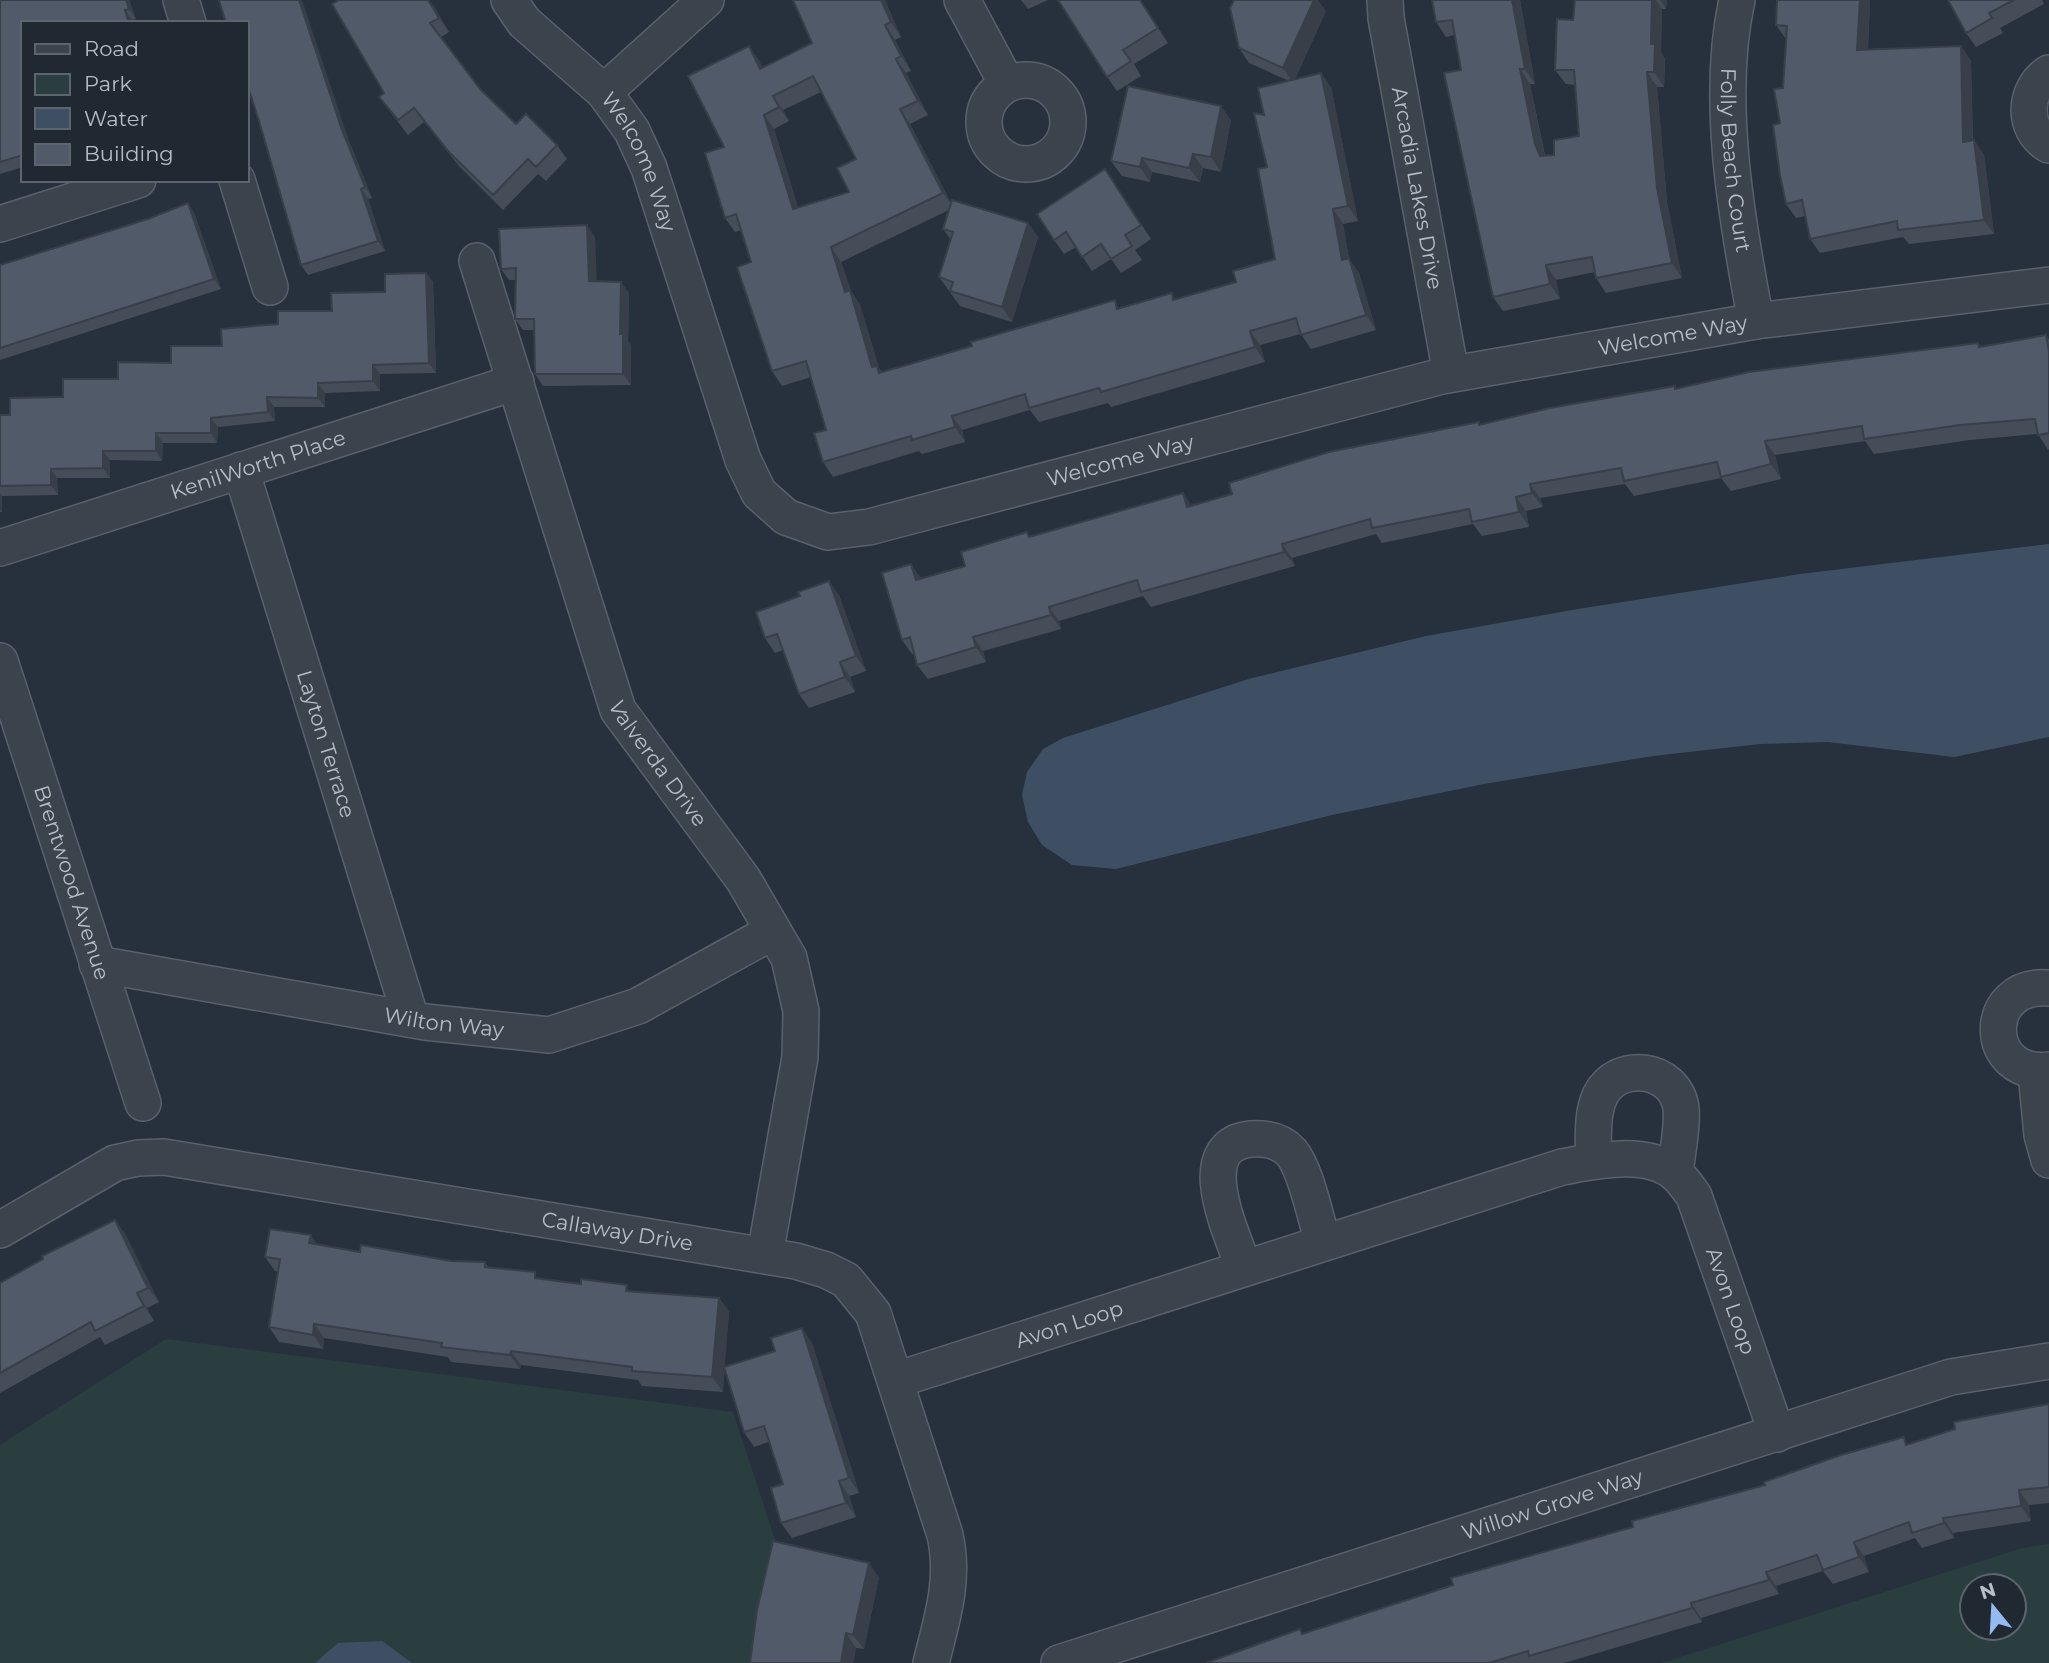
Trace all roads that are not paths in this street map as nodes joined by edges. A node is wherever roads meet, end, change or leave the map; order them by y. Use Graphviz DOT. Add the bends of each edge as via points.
graph roads {
  1 [pos="181,0"];
  2 [pos="509,0"];
  3 [pos="706,0"];
  4 [pos="962,0"];
  5 [pos="1385,0"];
  6 [pos="1737,0"];
  7 [pos="187,21"];
  8 [pos="2049,73"];
  9 [pos="1007,84"];
  10 [pos="604,92"];
  11 [pos="2049,145"];
  12 [pos="132,182"];
  13 [pos="238,182"];
  14 [pos="0,224"];
  15 [pos="477,261"];
  16 [pos="2049,285"];
  17 [pos="270,286"];
  18 [pos="1756,321"];
  19 [pos="1451,374"];
  20 [pos="516,382"];
  21 [pos="241,470"];
  22 [pos="0,548"];
  23 [pos="0,661"];
  24 [pos="772,932"];
  25 [pos="97,964"];
  26 [pos="2049,988"];
  27 [pos="411,1019"];
  28 [pos="2043,1071"];
  29 [pos="143,1103"];
  30 [pos="2049,1160"];
  31 [pos="1593,1161"];
  32 [pos="1675,1173"];
  33 [pos="0,1230"];
  34 [pos="1323,1243"];
  35 [pos="765,1255"];
  36 [pos="1244,1268"];
  37 [pos="2049,1361"];
  38 [pos="896,1380"];
  39 [pos="1777,1434"];
  40 [pos="931,1663"];
  41 [pos="1059,1663"];
  1 -- 7 [label="street"];
  2 -- 10 [label="street, Welcome Way" via="524,22"];
  3 -- 10 [label="street"];
  4 -- 9 [label="street"];
  5 -- 19 [label="street, Arcadia Lakes Drive"];
  6 -- 18 [label="street, Folly Beach Court" via="1728,41 1731,150"];
  8 -- 11 [label="street" via="2036,85 2029,109 2035,133"];
  10 -- 19 [label="street, Welcome Way" via="632,131 649,168 743,460 759,493 786,517 828,532 869,527"];
  12 -- 14 [label="street"];
  13 -- 17 [label="street"];
  15 -- 20 [label="street, Valverda Drive"];
  16 -- 18 [label="street, Welcome Way"];
  18 -- 19 [label="street, Welcome Way"];
  20 -- 21 [label="street, KenilWorth Place"];
  20 -- 24 [label="street, Valverda Drive" via="618,710 743,879"];
  21 -- 22 [label="street, KenilWorth Place"];
  21 -- 27 [label="street, Layton Terrace"];
  23 -- 25 [label="street, Brentwood Avenue"];
  24 -- 27 [label="street, Wilton Way" via="638,1006 549,1035"];
  24 -- 35 [label="street, Valverda Drive" via="789,958 798,997 800,1057"];
  25 -- 27 [label="street, Wilton Way"];
  25 -- 29 [label="street, Brentwood Avenue"];
  26 -- 28 [label="street" via="2028,988 2014,996 1998,1023 1998,1037 2010,1059"];
  28 -- 30 [label="street" via="2042,1135"];
  31 -- 32 [label="street, Avon Loop" via="1648,1162"];
  31 -- 32 [label="street" via="1600,1095 1612,1081 1644,1072 1670,1086 1681,1107"];
  31 -- 34 [label="street, Avon Loop"];
  32 -- 39 [label="street, Avon Loop" via="1694,1196"];
  33 -- 35 [label="street, Callaway Drive" via="115,1163 164,1157"];
  34 -- 36 [label="street, Avon Loop"];
  34 -- 36 [label="street" via="1291,1152 1272,1140 1247,1139 1232,1147 1221,1161 1216,1183"];
  35 -- 38 [label="street, Callaway Drive" via="826,1270 846,1280 873,1313"];
  36 -- 38 [label="street, Avon Loop"];
  37 -- 39 [label="street, Willow Grove Way" via="1951,1377"];
  38 -- 40 [label="street, Callaway Drive" via="950,1558 950,1583"];
  39 -- 41 [label="street, Willow Grove Way"];
}
